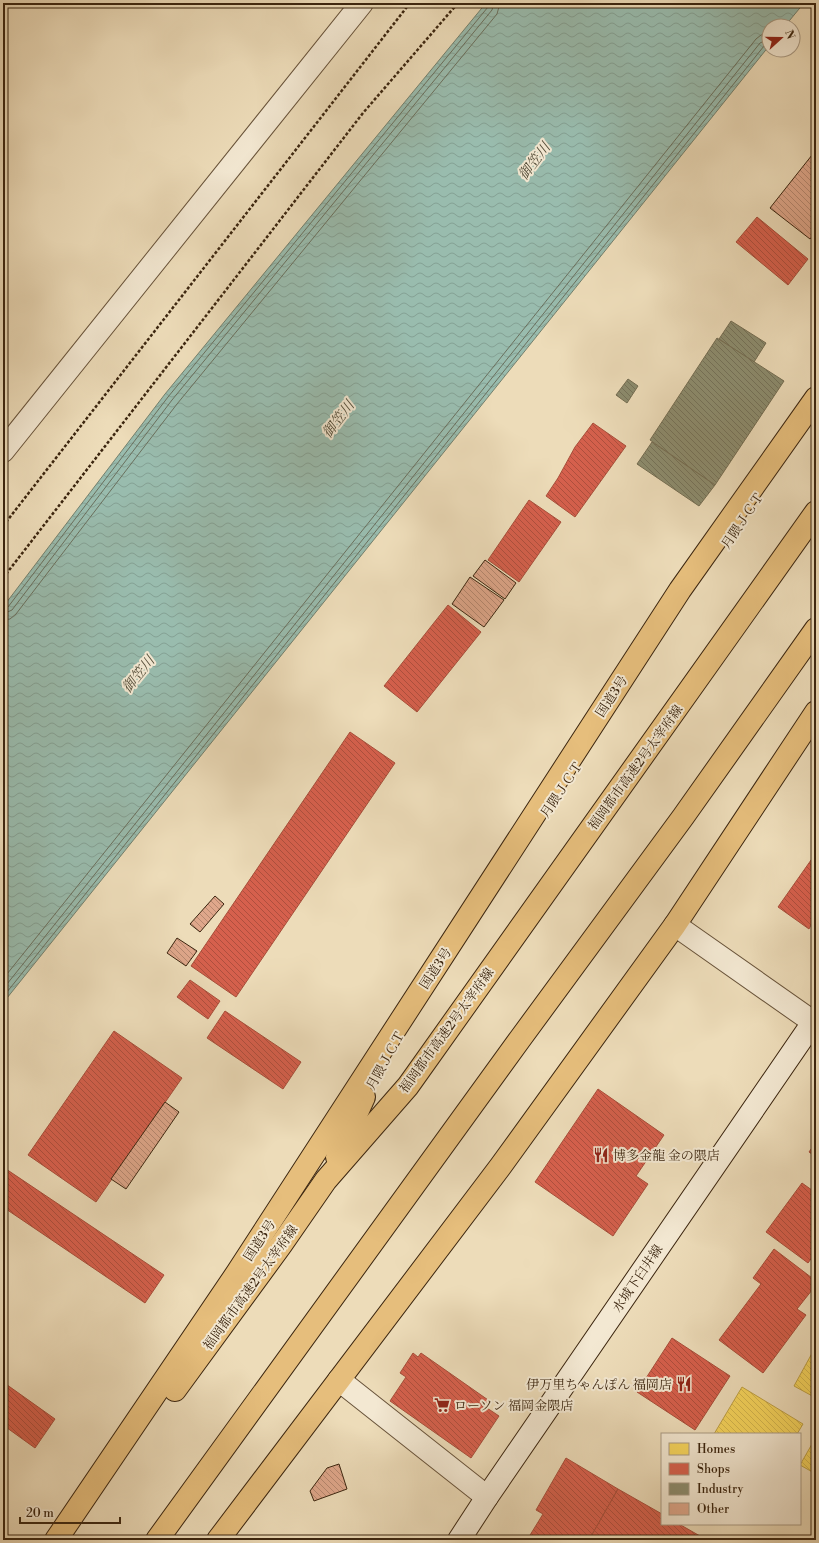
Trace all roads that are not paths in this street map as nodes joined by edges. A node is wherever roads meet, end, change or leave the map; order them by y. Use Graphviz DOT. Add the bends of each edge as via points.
graph roads {
  1 [pos="362,3"];
  2 [pos="816,398"];
  3 [pos="816,409"];
  4 [pos="3,451"];
  5 [pos="816,512"];
  6 [pos="816,630"];
  7 [pos="816,712"];
  8 [pos="675,925"];
  9 [pos="815,1021"];
  10 [pos="326,1180"];
  11 [pos="339,1380"];
  12 [pos="487,1497"];
  13 [pos="56,1540"];
  14 [pos="66,1540"];
  15 [pos="157,1540"];
  16 [pos="218,1540"];
  17 [pos="460,1540"];
  1 -- 4 [label="street"];
  2 -- 13 [label="highway, 国道3号" via="680,590 237,1273"];
  3 -- 10 [label="highway, 月隈ＪＣＴ" via="447,956 379,1066"];
  5 -- 10 [label="highway, 福岡都市高速2号太宰府線" via="408,1086"];
  6 -- 15 [label="highway"];
  7 -- 8 [label="highway"];
  8 -- 9 [label="street"];
  8 -- 11 [label="highway" via="500,1167"];
  9 -- 12 [label="street, 水城下臼井線"];
  10 -- 14 [label="highway, 福岡都市高速2号太宰府線"];
  11 -- 12 [label="street"];
  11 -- 16 [label="highway"];
  12 -- 17 [label="street, 水城下臼井線"];
}
